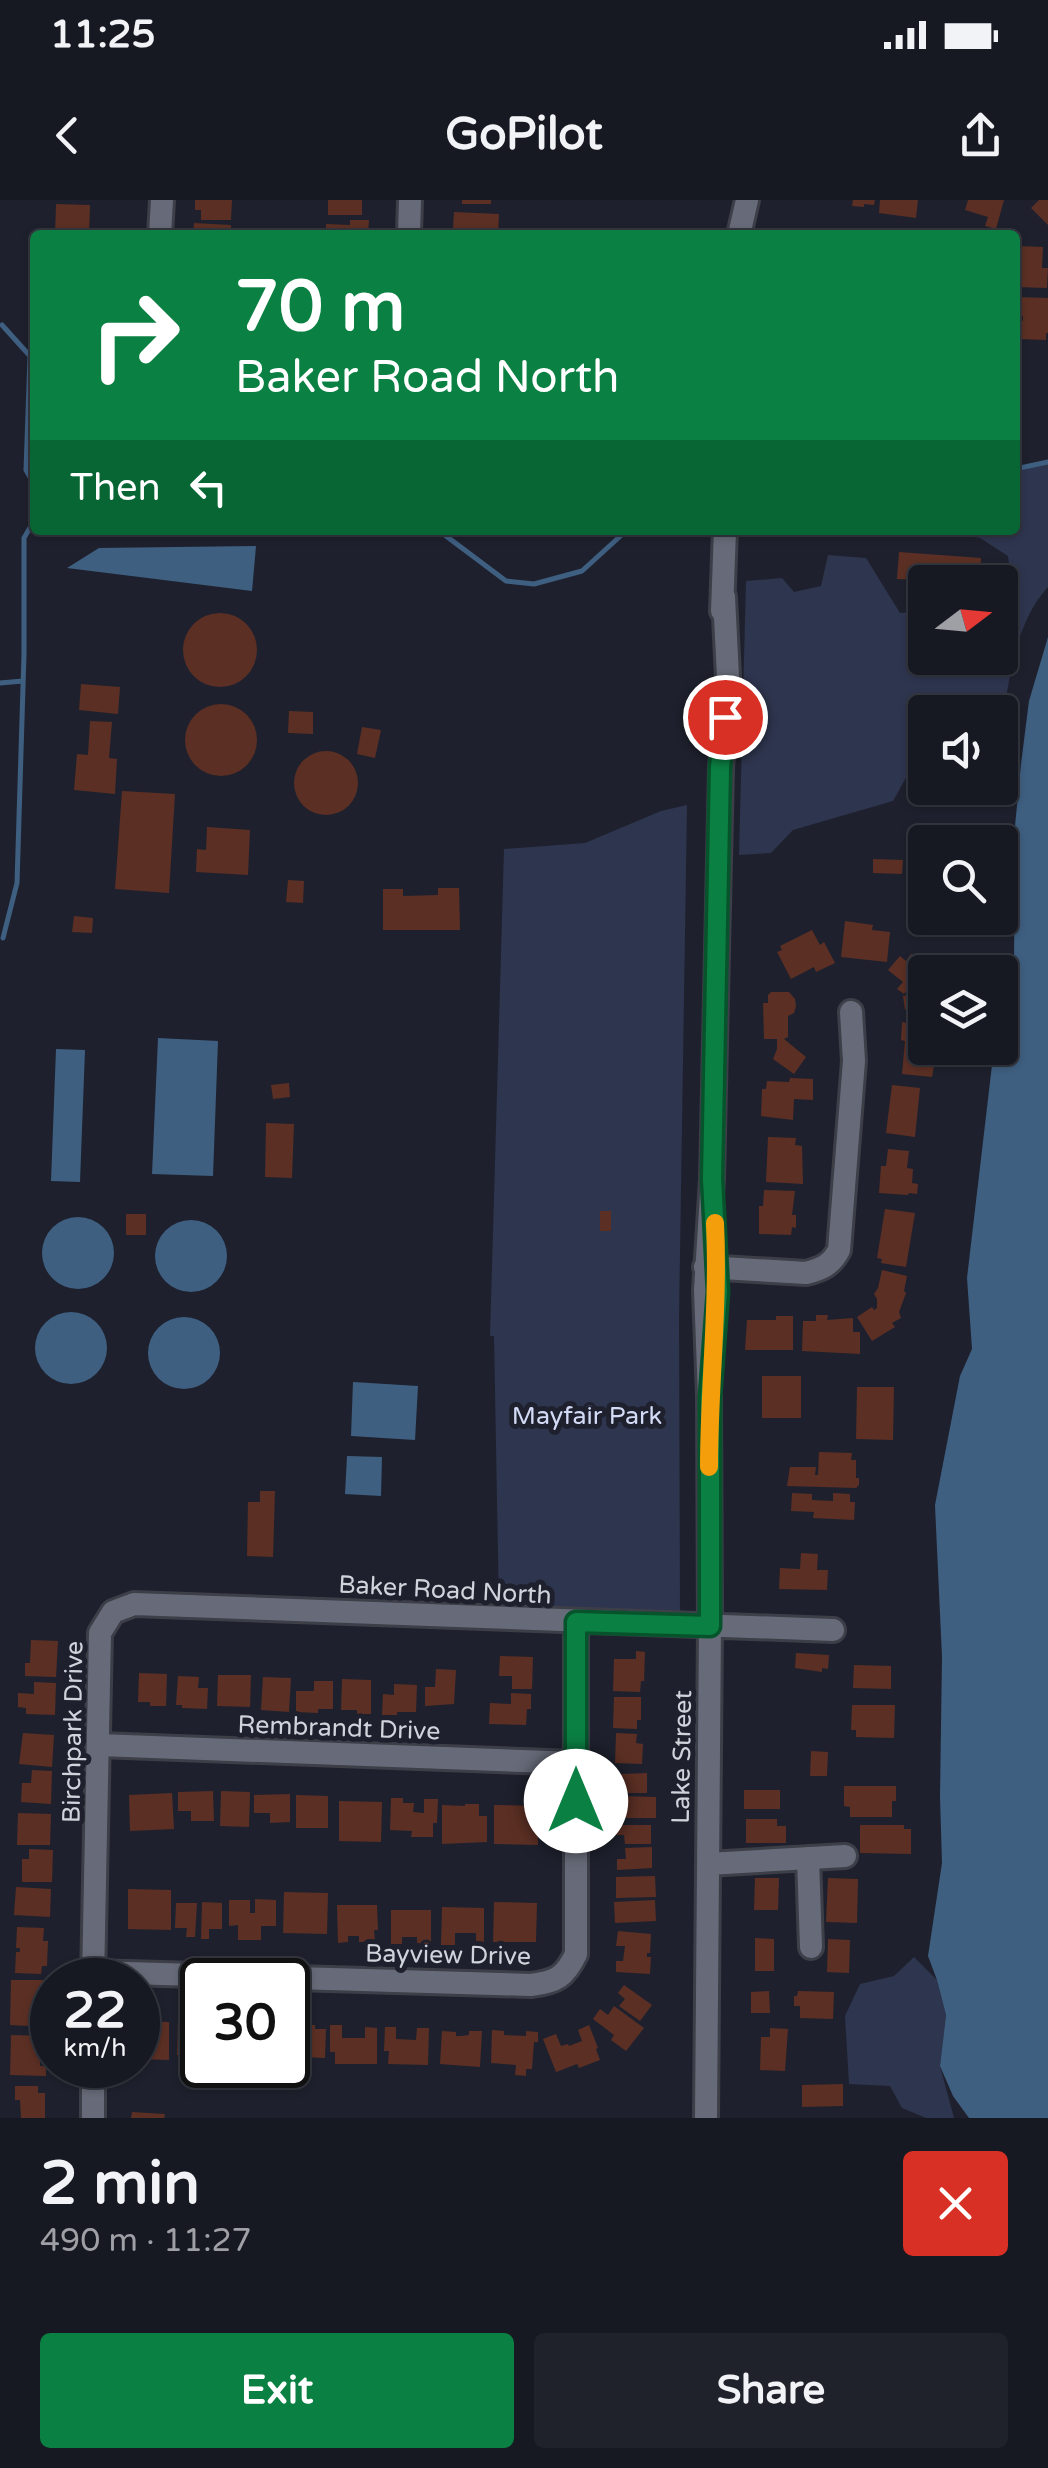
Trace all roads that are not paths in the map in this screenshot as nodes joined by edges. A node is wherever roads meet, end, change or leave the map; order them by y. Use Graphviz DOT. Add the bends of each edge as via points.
graph roads {
  1 [pos="162,200"];
  2 [pos="410,200"];
  3 [pos="747,200"];
  4 [pos="160,230"];
  5 [pos="409,230"];
  6 [pos="739,230"];
  7 [pos="725,535"];
  8 [pos="851,1012"];
  9 [pos="711,1268"];
  10 [pos="234,1607"];
  11 [pos="576,1622"];
  12 [pos="710,1626"];
  13 [pos="833,1630"];
  14 [pos="100,1745"];
  15 [pos="576,1763"];
  16 [pos="844,1856"];
  17 [pos="808,1858"];
  18 [pos="708,1864"];
  19 [pos="811,1947"];
  20 [pos="94,1958"];
  21 [pos="160,1977"];
  22 [pos="93,2088"];
  23 [pos="92,2118"];
  24 [pos="706,2118"];
  1 -- 4 [label="street"];
  2 -- 5 [label="street"];
  3 -- 6 [label="street"];
  7 -- 9 [label="street, Lake Street" via="716,677 721,756"];
  8 -- 9 [label="street" via="854,1060 839,1250 821,1270 806,1273"];
  9 -- 12 [label="street, Lake Street"];
  10 -- 11 [label="street, Baker Road North"];
  10 -- 14 [label="street, Birchpark Drive" via="134,1604 113,1612 100,1633"];
  11 -- 12 [label="street, Baker Road North"];
  11 -- 15 [label="street, Bayview Drive"];
  12 -- 13 [label="street, Baker Road North"];
  12 -- 18 [label="street, Lake Street"];
  14 -- 15 [label="street, Rembrandt Drive"];
  14 -- 20 [label="street, Birchpark Drive"];
  15 -- 21 [label="street, Bayview Drive" via="576,1954 568,1971 549,1983"];
  16 -- 17 [label="street"];
  17 -- 18 [label="street"];
  17 -- 19 [label="street"];
  18 -- 24 [label="street, Lake Street"];
  22 -- 23 [label="street"];
}
